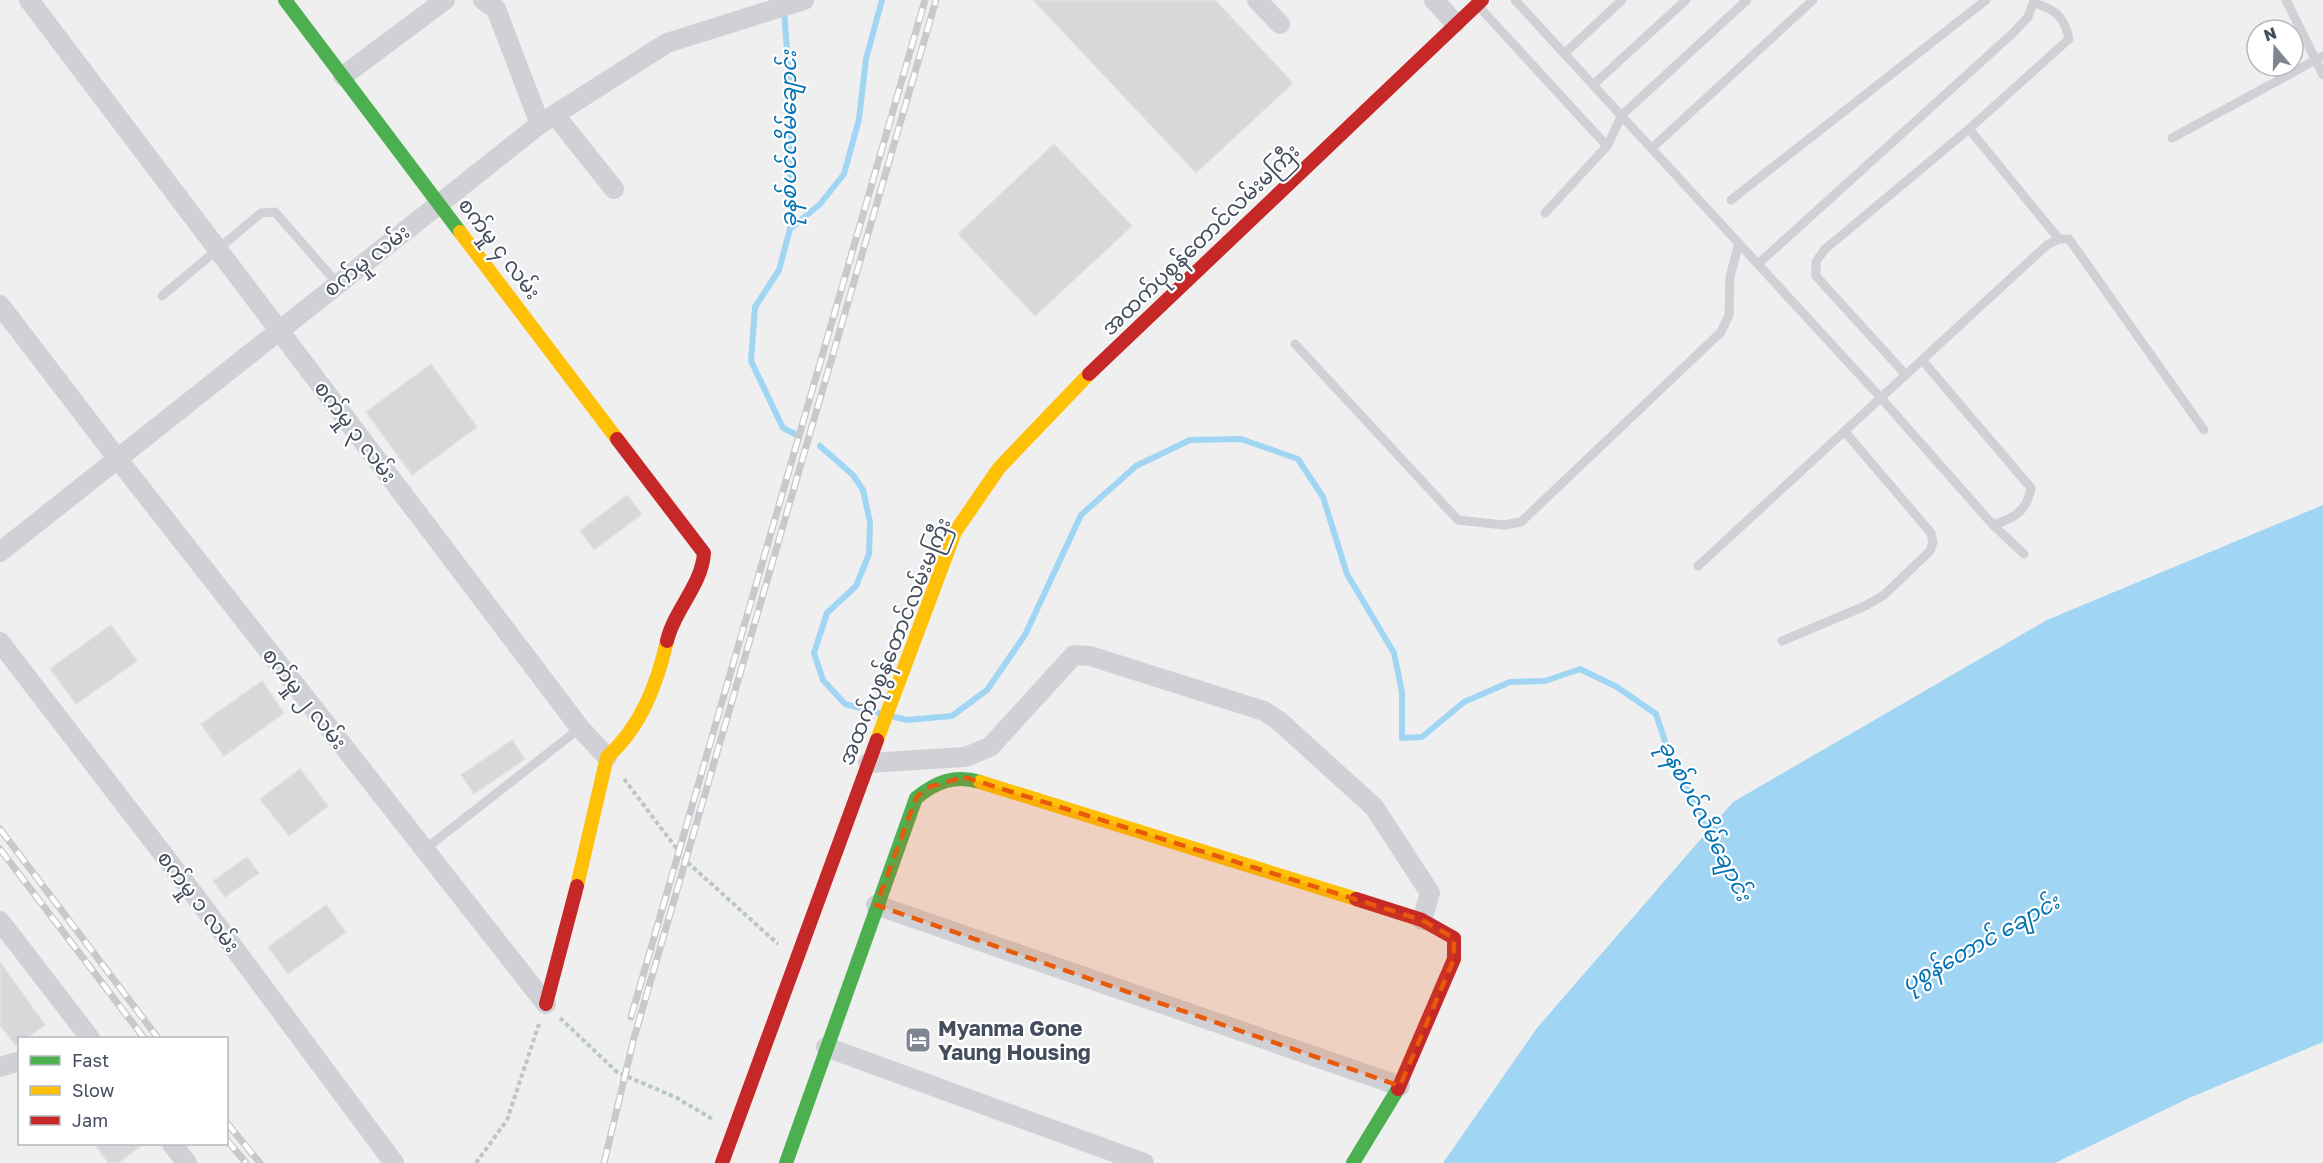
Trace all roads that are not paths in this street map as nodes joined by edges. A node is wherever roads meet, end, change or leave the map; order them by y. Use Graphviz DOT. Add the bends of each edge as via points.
graph roads {
  1 [pos="29,0"];
  2 [pos="285,0"];
  3 [pos="445,0"];
  4 [pos="483,0"];
  5 [pos="804,0"];
  6 [pos="1257,0"];
  7 [pos="1434,0"];
  8 [pos="1515,0"];
  9 [pos="1623,0"];
  10 [pos="1686,0"];
  11 [pos="1747,0"];
  12 [pos="1813,0"];
  13 [pos="1986,0"];
  14 [pos="2286,0"];
  15 [pos="2034,1"];
  16 [pos="1480,2"];
  17 [pos="1455,23"];
  18 [pos="1280,24"];
  19 [pos="1564,54"];
  20 [pos="2319,58"];
  21 [pos="2323,75"];
  22 [pos="343,76"];
  23 [pos="1593,85"];
  24 [pos="1622,115"];
  25 [pos="548,119"];
  26 [pos="1969,129"];
  27 [pos="2172,138"];
  28 [pos="1606,146"];
  29 [pos="1652,148"];
  30 [pos="614,189"];
  31 [pos="1731,200"];
  32 [pos="439,203"];
  33 [pos="1545,213"];
  34 [pos="2059,239"];
  35 [pos="1739,243"];
  36 [pos="218,249"];
  37 [pos="1758,264"];
  38 [pos="337,283"];
  39 [pos="162,296"];
  40 [pos="0,305"];
  41 [pos="279,329"];
  42 [pos="1295,344"];
  43 [pos="1922,360"];
  44 [pos="1905,375"];
  45 [pos="1881,398"];
  46 [pos="2204,430"];
  47 [pos="1845,432"];
  48 [pos="117,458"];
  49 [pos="1993,525"];
  50 [pos="0,552"];
  51 [pos="2024,554"];
  52 [pos="1698,566"];
  53 [pos="1782,641"];
  54 [pos="0,642"];
  55 [pos="580,728"];
  56 [pos="607,757"];
  57 [pos="868,763"];
  58 [pos="424,850"];
  59 [pos="876,905"];
  60 [pos="1422,920"];
  61 [pos="0,921"];
  62 [pos="546,1005"];
  63 [pos="82,1036"];
  64 [pos="826,1047"];
  65 [pos="18,1062"];
  66 [pos="0,1067"];
  67 [pos="1400,1086"];
  68 [pos="173,1145"];
  69 [pos="183,1162"];
  70 [pos="394,1163"];
  71 [pos="722,1163"];
  72 [pos="786,1163"];
  73 [pos="1144,1163"];
  74 [pos="1353,1163"];
  1 -- 36 [label="street, စက်မှု ၃ လမ်း"];
  2 -- 22 [label="street, စက်မှု ၄ လမ်း"];
  3 -- 22 [label="street"];
  4 -- 25 [label="street" via="496,9"];
  5 -- 25 [label="street, စက်မှု လမ်း" via="667,43"];
  6 -- 18 [label="street"];
  7 -- 17 [label="street"];
  8 -- 19 [label="lane"];
  9 -- 19 [label="lane"];
  10 -- 23 [label="lane"];
  11 -- 24 [label="lane"];
  12 -- 29 [label="lane"];
  13 -- 31 [label="lane"];
  14 -- 20 [label="lane"];
  15 -- 26 [label="lane" via="2056,10 2066,22 2069,39"];
  15 -- 37 [label="lane" via="2028,17 2013,33"];
  16 -- 17 [label="street, အထက်ပုစွန်တောင်လမ်းမကြီး"];
  16 -- 28 [label="lane"];
  17 -- 57 [label="street, အထက်ပုစွန်တောင်လမ်းမကြီး" via="1065,397 999,468 955,532"];
  19 -- 23 [label="lane"];
  20 -- 21 [label="lane"];
  20 -- 27 [label="lane"];
  22 -- 32 [label="street, စက်မှု ၄ လမ်း"];
  23 -- 24 [label="lane"];
  24 -- 28 [label="lane"];
  24 -- 29 [label="lane"];
  25 -- 30 [label="street"];
  25 -- 32 [label="street, စက်မှု လမ်း"];
  26 -- 34 [label="lane"];
  26 -- 44 [label="lane" via="1824,250 1816,262 1816,276"];
  28 -- 33 [label="lane"];
  29 -- 35 [label="lane"];
  32 -- 38 [label="street, စက်မှု လမ်း"];
  32 -- 56 [label="street, စက်မှု ၄ လမ်း" via="704,553 703,568 671,624 644,710 623,743"];
  34 -- 43 [label="lane"];
  34 -- 46 [label="lane" via="2069,239"];
  35 -- 37 [label="lane"];
  35 -- 42 [label="lane" via="1730,277 1729,315 1721,332 1521,522 1504,525 1458,520"];
  36 -- 38 [label="lane" via="261,213 274,212"];
  36 -- 39 [label="lane"];
  36 -- 41 [label="street, စက်မှု ၃ လမ်း"];
  37 -- 45 [label="lane"];
  38 -- 41 [label="street, စက်မှု လမ်း"];
  40 -- 48 [label="street, စက်မှု ၂ လမ်း"];
  41 -- 48 [label="street, စက်မှု လမ်း"];
  41 -- 55 [label="street, စက်မှု ၃ လမ်း"];
  43 -- 44 [label="lane"];
  43 -- 49 [label="lane" via="2031,488 2027,506 2019,514"];
  44 -- 45 [label="lane"];
  45 -- 47 [label="lane"];
  45 -- 49 [label="lane"];
  47 -- 52 [label="lane"];
  47 -- 53 [label="lane" via="1930,533 1933,542 1930,551 1884,595"];
  48 -- 50 [label="street, စက်မှု လမ်း"];
  48 -- 58 [label="street, စက်မှု ၂ လမ်း"];
  49 -- 51 [label="lane"];
  54 -- 70 [label="street, စက်မှု ၁ လမ်း"];
  55 -- 56 [label="street, စက်မှု ၃ လမ်း"];
  55 -- 58 [label="lane"];
  56 -- 62 [label="street"];
  57 -- 60 [label="street" via="965,757 990,747 1074,655 1090,656 1264,711 1279,722 1374,807 1430,893"];
  57 -- 71 [label="street, အထက်ပုစွန်တောင်လမ်းမကြီး"];
  58 -- 62 [label="street, စက်မှု ၂ လမ်း"];
  59 -- 60 [label="street" via="916,798 934,784 964,777"];
  59 -- 64 [label="street"];
  59 -- 67 [label="street"];
  60 -- 67 [label="street" via="1454,938 1454,959"];
  61 -- 63 [label="street"];
  64 -- 72 [label="street"];
  64 -- 73 [label="street"];
  65 -- 66 [label="street"];
  67 -- 74 [label="street"];
  68 -- 69 [label="street"];
}
